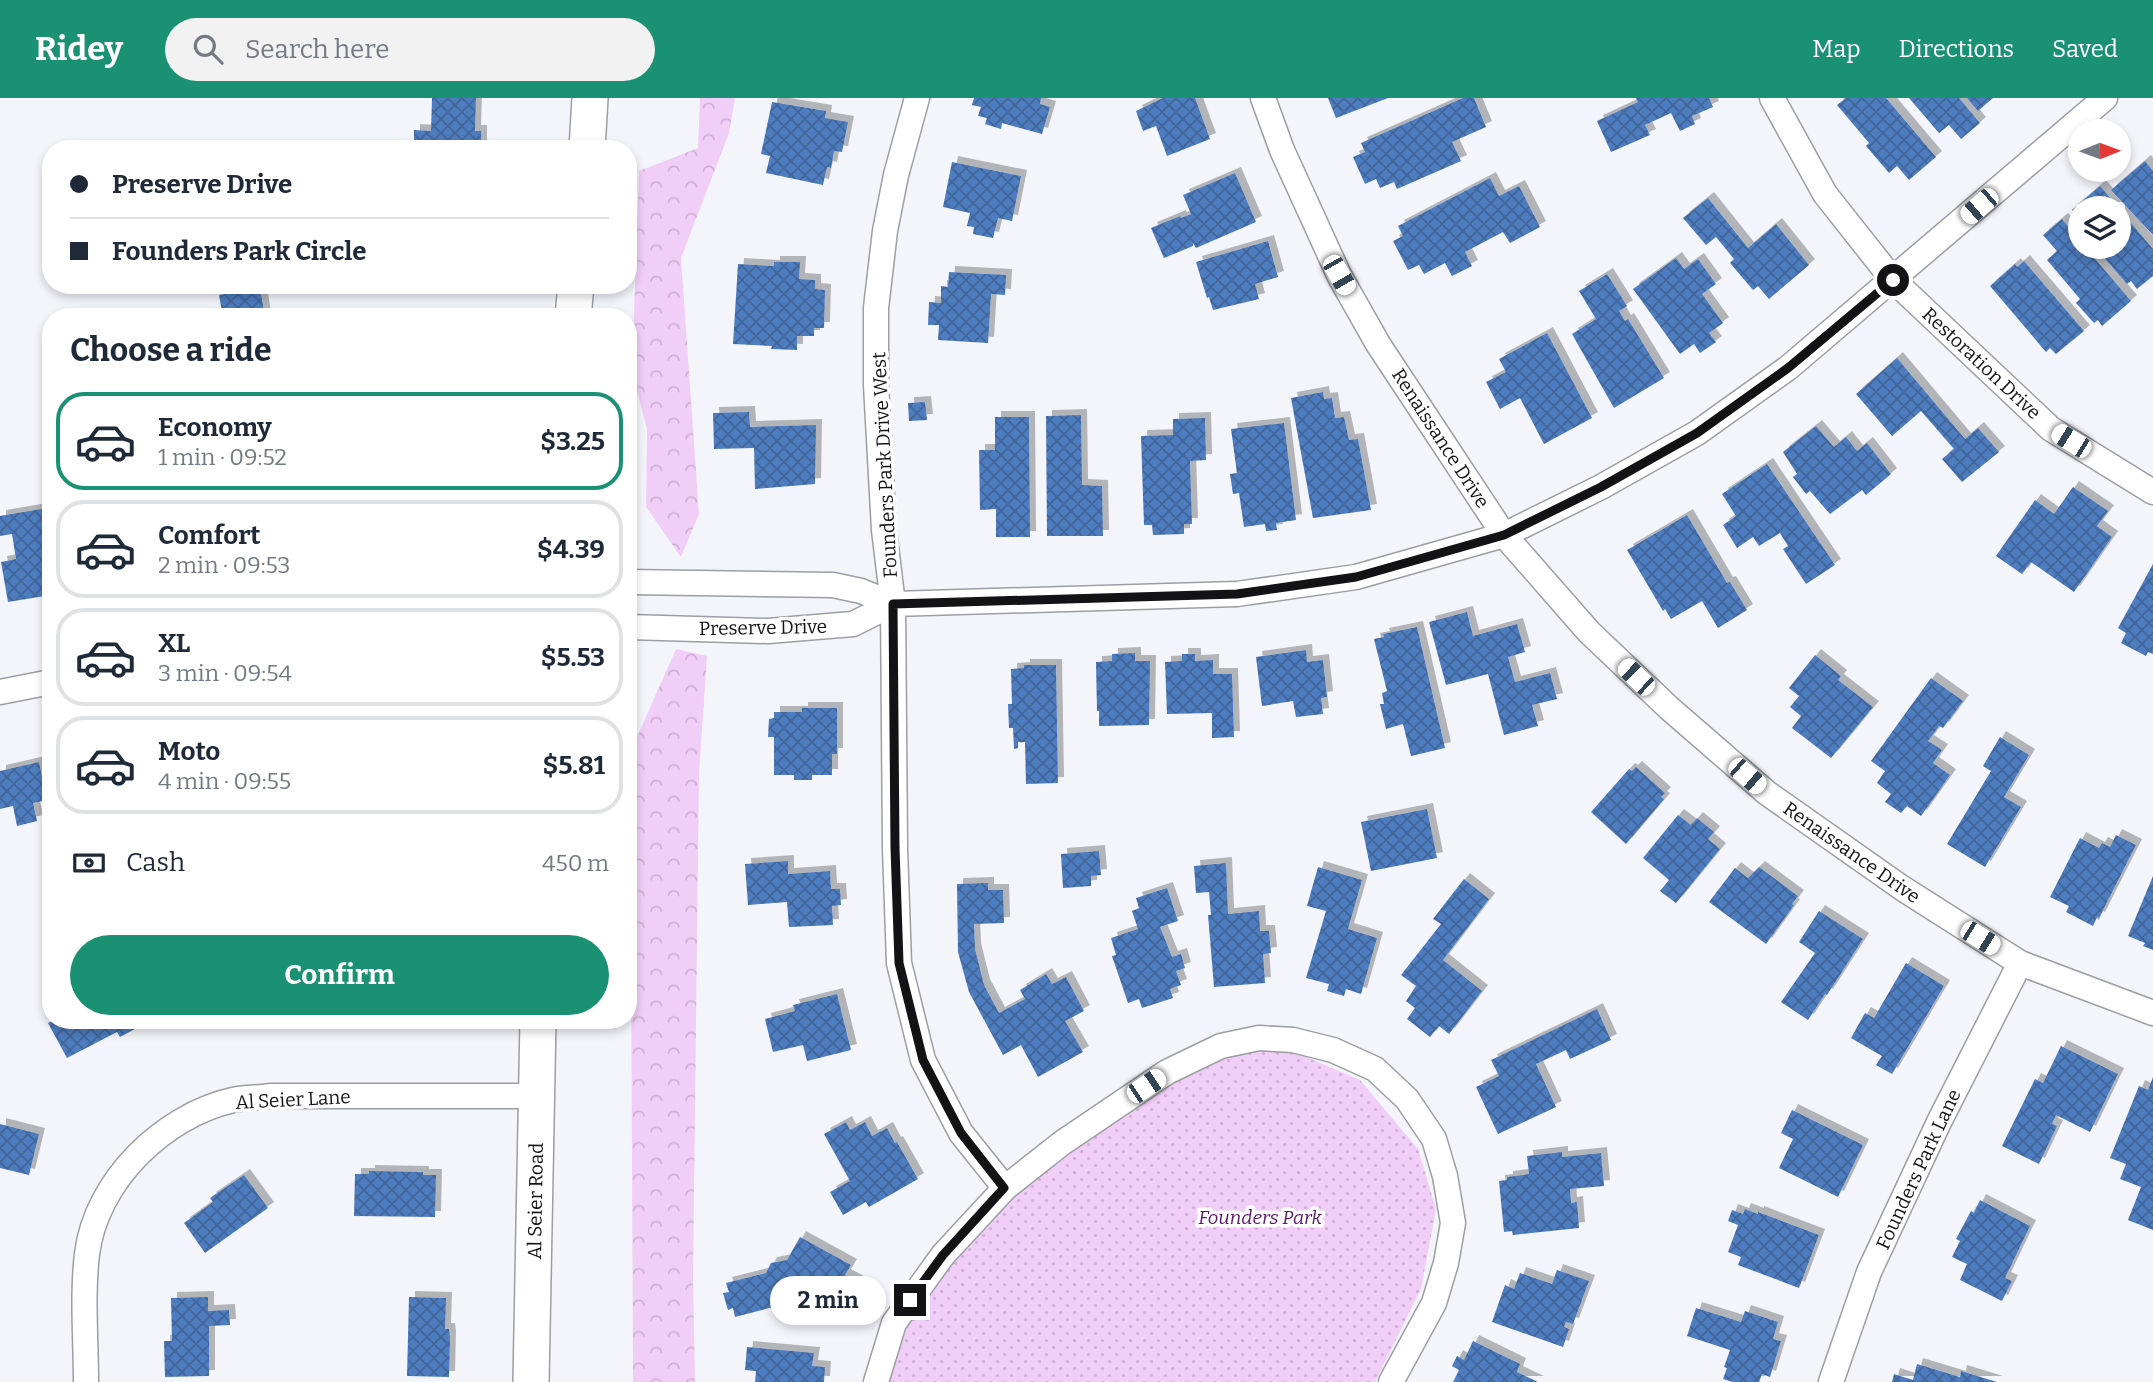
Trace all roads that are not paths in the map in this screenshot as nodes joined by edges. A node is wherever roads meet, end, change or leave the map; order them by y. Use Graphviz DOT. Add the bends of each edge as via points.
graph roads {
  1 [pos="590,98"];
  2 [pos="917,98"];
  3 [pos="1263,98"];
  4 [pos="1772,98"];
  5 [pos="2105,98"];
  6 [pos="588,140"];
  7 [pos="1893,280"];
  8 [pos="2153,492"];
  9 [pos="1504,535"];
  10 [pos="637,582"];
  11 [pos="893,604"];
  12 [pos="637,627"];
  13 [pos="42,684"];
  14 [pos="0,692"];
  15 [pos="2020,963"];
  16 [pos="2153,1013"];
  17 [pos="538,1029"];
  18 [pos="537,1096"];
  19 [pos="1004,1188"];
  20 [pos="86,1382"];
  21 [pos="531,1382"];
  22 [pos="876,1382"];
  23 [pos="1391,1382"];
  24 [pos="1831,1382"];
  1 -- 6 [label="street"];
  2 -- 11 [label="street, Founders Park Drive West" via="885,231 876,308 884,530"];
  3 -- 9 [label="street, Renaissance Drive" via="1339,275 1378,344"];
  4 -- 7 [label="street, Restoration Drive" via="1825,194"];
  5 -- 7 [label="street, Preserve Drive"];
  7 -- 8 [label="street, Restoration Drive" via="2051,429"];
  7 -- 9 [label="street, Preserve Drive" via="1788,368 1697,433"];
  9 -- 11 [label="street, Preserve Drive" via="1356,577 1237,594"];
  9 -- 15 [label="street, Renaissance Drive" via="1589,632 1767,793 1902,888"];
  10 -- 11 [label="street, Preserve Drive" via="833,585"];
  11 -- 12 [label="street, Preserve Drive" via="853,624 768,631"];
  11 -- 19 [label="street, Founders Park Drive West" via="899,963 923,1060 961,1133"];
  13 -- 14 [label="street"];
  15 -- 16 [label="street, Renaissance Drive"];
  15 -- 24 [label="street, Founders Park Lane" via="1870,1272"];
  17 -- 18 [label="street, Al Seier Road"];
  18 -- 20 [label="street, Al Seier Lane" via="270,1096 232,1100 163,1131 113,1184 87,1252"];
  18 -- 21 [label="street, Al Seier Road"];
  19 -- 22 [label="street" via="943,1255 894,1323"];
  19 -- 23 [label="street" via="1167,1072 1221,1046 1259,1038 1293,1040 1334,1050 1375,1069 1407,1099 1434,1139 1453,1223 1434,1303"];
}
